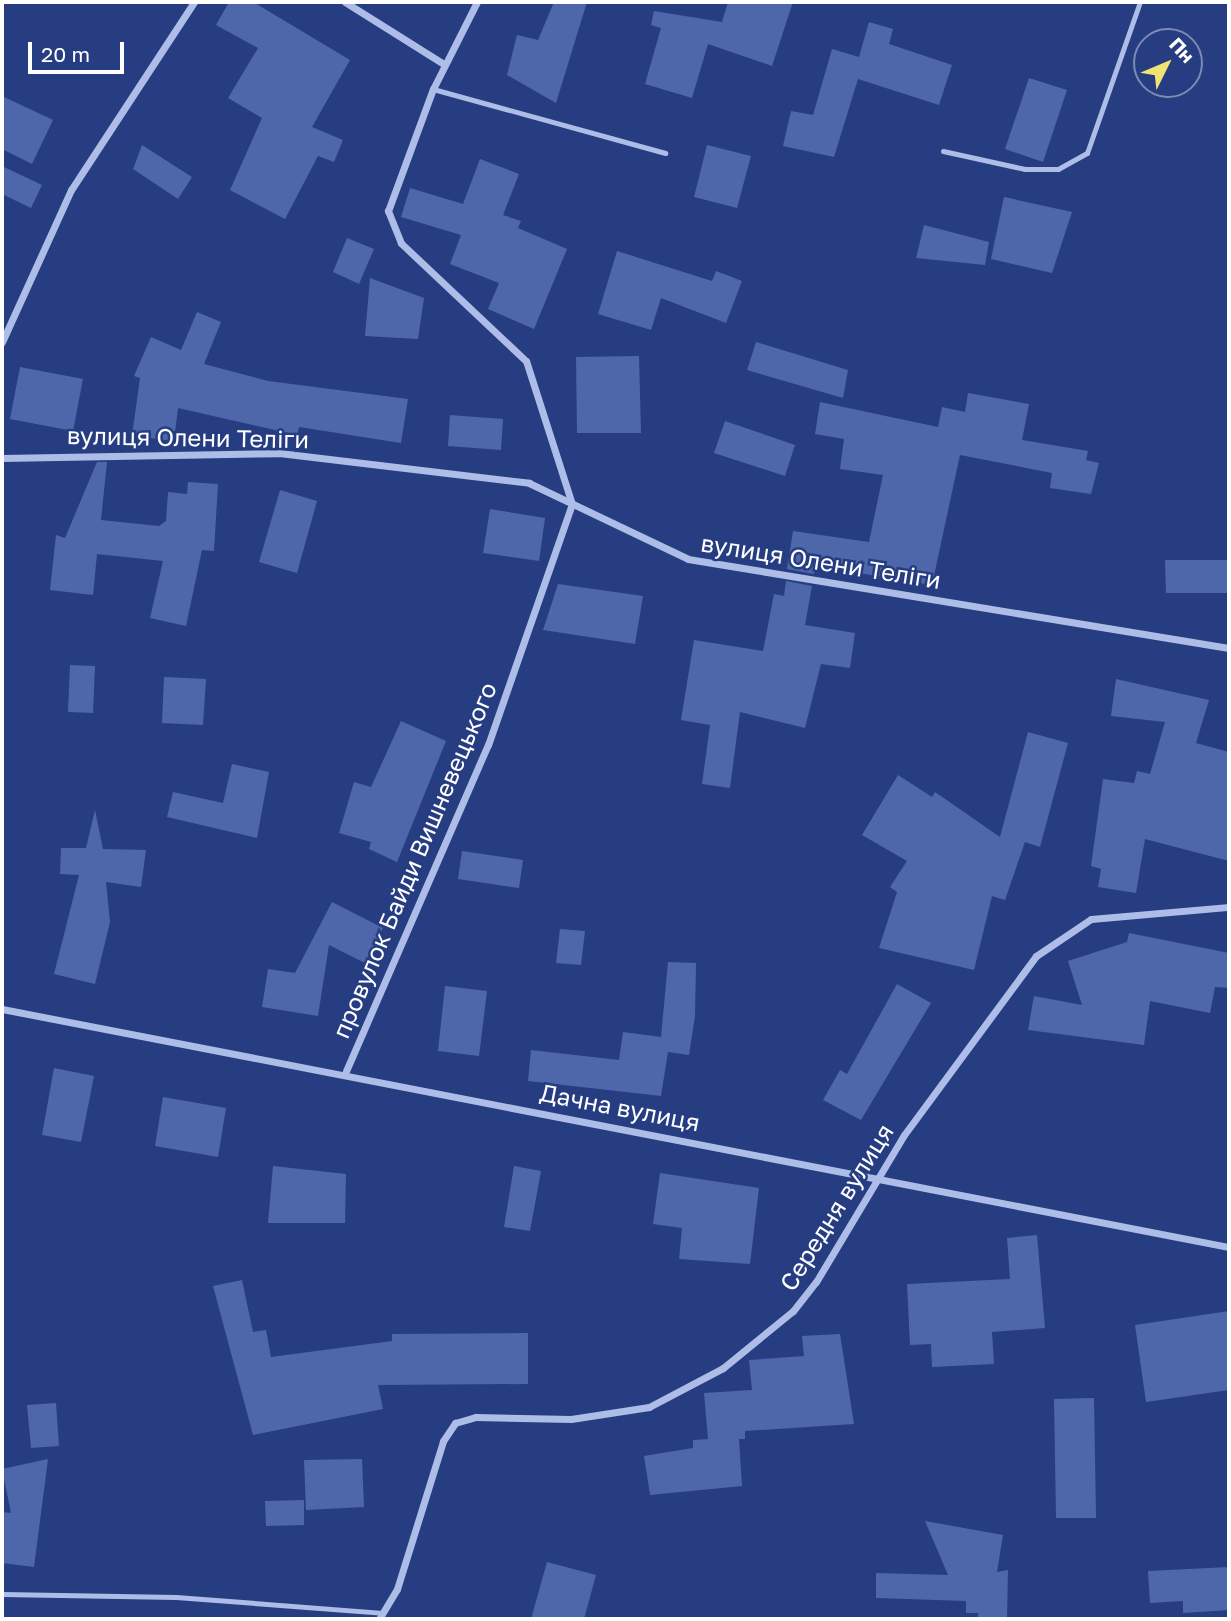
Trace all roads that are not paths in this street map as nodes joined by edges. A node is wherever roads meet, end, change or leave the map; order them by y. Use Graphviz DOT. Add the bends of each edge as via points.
graph roads {
  1 [pos="194,2"];
  2 [pos="345,2"];
  3 [pos="477,2"];
  4 [pos="1140,2"];
  5 [pos="444,64"];
  6 [pos="432,89"];
  7 [pos="943,151"];
  8 [pos="665,153"];
  9 [pos="2,342"];
  10 [pos="2,458"];
  11 [pos="572,504"];
  12 [pos="1229,648"];
  13 [pos="1229,907"];
  14 [pos="2,1009"];
  15 [pos="346,1071"];
  16 [pos="878,1179"];
  17 [pos="1229,1247"];
  18 [pos="2,1594"];
  19 [pos="380,1616"];
  1 -- 9 [label="street" via="71,190"];
  2 -- 5 [label="street"];
  3 -- 5 [label="street"];
  4 -- 7 [label="lane" via="1087,153 1058,169 1026,169"];
  5 -- 6 [label="street"];
  6 -- 8 [label="lane"];
  6 -- 11 [label="street" via="393,188 392,227 401,243 526,361"];
  10 -- 11 [label="street, вулиця Олени Теліги" via="279,453 529,483"];
  11 -- 12 [label="street, вулиця Олени Теліги" via="688,559"];
  11 -- 15 [label="street, провулок Байди Вишневецького" via="488,745"];
  13 -- 16 [label="street, Середня вулиця" via="1091,919 1036,956 994,1006"];
  14 -- 15 [label="street, Дачна вулиця"];
  15 -- 16 [label="street, Дачна вулиця"];
  16 -- 17 [label="street, Дачна вулиця"];
  16 -- 19 [label="street, Середня вулиця" via="793,1311 686,1392 649,1407 571,1419 476,1417 455,1423 443,1441 397,1589"];
  18 -- 19 [label="lane" via="176,1597"];
}
